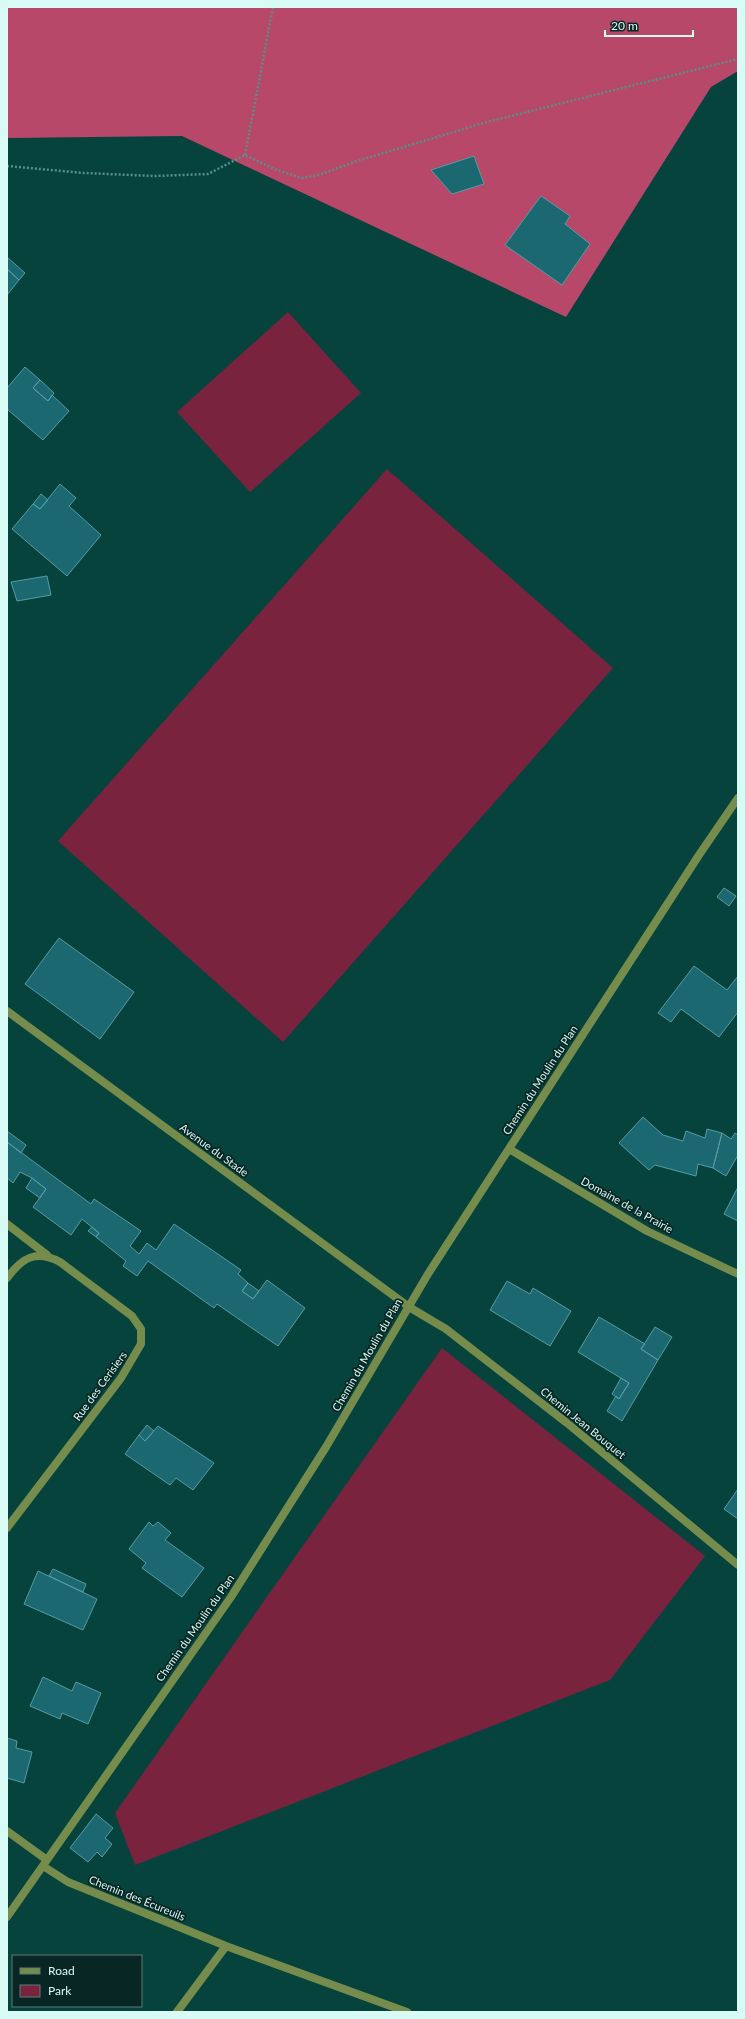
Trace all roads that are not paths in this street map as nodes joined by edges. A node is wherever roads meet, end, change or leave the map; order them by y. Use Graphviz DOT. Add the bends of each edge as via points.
graph roads {
  1 [pos="738,798"];
  2 [pos="7,1011"];
  3 [pos="509,1149"];
  4 [pos="7,1224"];
  5 [pos="47,1255"];
  6 [pos="738,1274"];
  7 [pos="7,1278"];
  8 [pos="409,1307"];
  9 [pos="7,1528"];
  10 [pos="738,1565"];
  11 [pos="7,1831"];
  12 [pos="45,1863"];
  13 [pos="7,1917"];
  14 [pos="226,1946"];
  15 [pos="177,2012"];
  16 [pos="407,2012"];
  1 -- 3 [label="street, Chemin du Moulin du Plan"];
  2 -- 8 [label="street, Avenue du Stade"];
  3 -- 6 [label="street, Domaine de la Prairie" via="647,1231"];
  3 -- 8 [label="street, Chemin du Moulin du Plan"];
  4 -- 5 [label="street, Rue des Cerisiers"];
  5 -- 7 [label="street" via="28,1257 16,1266"];
  5 -- 9 [label="street, Rue des Cerisiers" via="132,1316 141,1329 141,1344 121,1378"];
  8 -- 10 [label="street, Chemin Jean Bouquet" via="446,1329 567,1423"];
  8 -- 12 [label="street, Chemin du Moulin du Plan" via="326,1447 231,1597"];
  11 -- 12 [label="street, Chemin des Écureuils"];
  12 -- 13 [label="street, Chemin du Moulin du Plan"];
  12 -- 14 [label="street, Chemin des Écureuils" via="68,1882"];
  14 -- 15 [label="street"];
  14 -- 16 [label="street, Chemin des Écureuils"];
}
